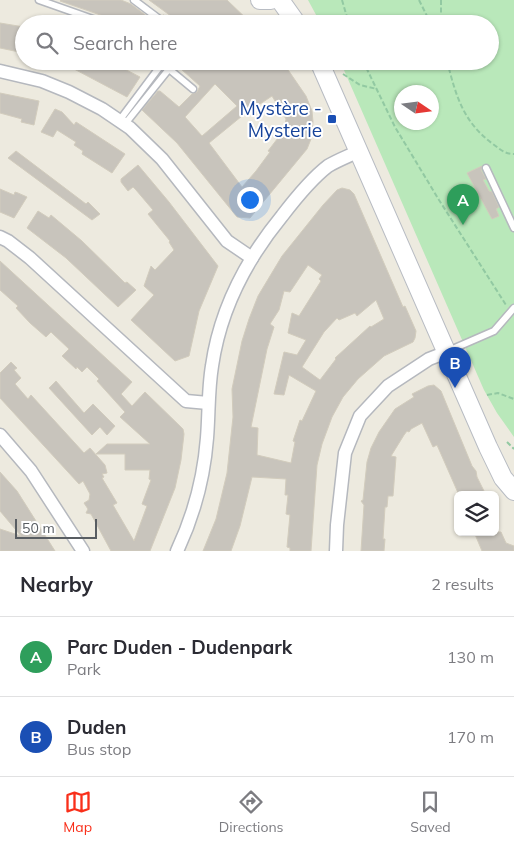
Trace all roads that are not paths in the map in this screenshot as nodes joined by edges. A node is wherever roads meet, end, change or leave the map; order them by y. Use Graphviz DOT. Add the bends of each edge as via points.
graph roads {
  1 [pos="40,0"];
  2 [pos="134,0"];
  3 [pos="260,0"];
  4 [pos="270,0"];
  5 [pos="280,0"];
  6 [pos="82,15"];
  7 [pos="154,15"];
  8 [pos="291,15"];
  9 [pos="158,70"];
  10 [pos="168,70"];
  11 [pos="170,70"];
  12 [pos="323,70"];
  13 [pos="0,71"];
  14 [pos="193,89"];
  15 [pos="122,123"];
  16 [pos="359,151"];
  17 [pos="486,168"];
  18 [pos="514,228"];
  19 [pos="0,237"];
  20 [pos="252,258"];
  21 [pos="512,310"];
  22 [pos="447,352"];
  23 [pos="208,403"];
  24 [pos="0,435"];
  25 [pos="514,491"];
  26 [pos="83,551"];
  27 [pos="177,551"];
  28 [pos="336,551"];
  1 -- 6 [label="lane"];
  2 -- 7 [label="lane"];
  3 -- 4 [label="street"];
  5 -- 8 [label="street"];
  9 -- 15 [label="lane"];
  10 -- 15 [label="lane"];
  11 -- 14 [label="lane"];
  12 -- 16 [label="street"];
  13 -- 15 [label="street" via="70,92"];
  15 -- 20 [label="street" via="162,160 227,241"];
  16 -- 20 [label="street" via="327,167 276,223"];
  16 -- 22 [label="street"];
  17 -- 18 [label="lane"];
  19 -- 23 [label="street" via="30,258 186,401"];
  20 -- 23 [label="street" via="226,310 215,347"];
  21 -- 22 [label="lane" via="494,331"];
  22 -- 25 [label="street" via="503,478"];
  22 -- 28 [label="street" via="429,359 388,386 360,416 345,453"];
  23 -- 27 [label="street" via="203,471 191,517"];
  24 -- 26 [label="street" via="31,471"];
}
